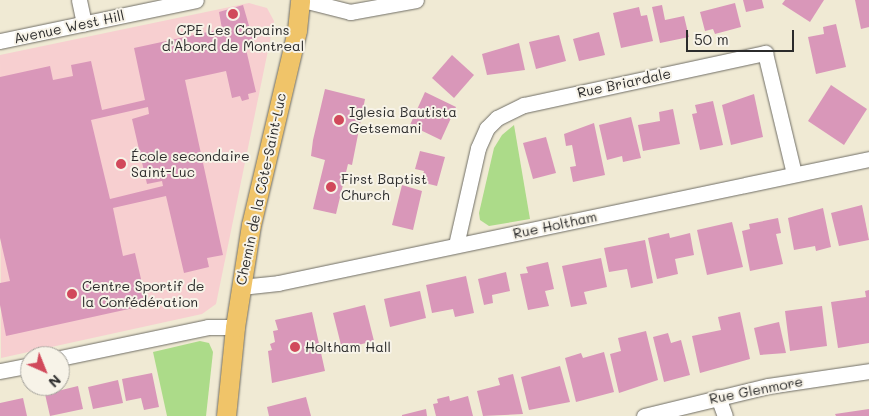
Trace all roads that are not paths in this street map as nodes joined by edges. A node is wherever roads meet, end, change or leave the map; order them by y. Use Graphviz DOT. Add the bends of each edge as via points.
graph roads {
  1 [pos="79,0"];
  2 [pos="196,0"];
  3 [pos="305,0"];
  4 [pos="416,0"];
  5 [pos="84,23"];
  6 [pos="0,42"];
  7 [pos="869,159"];
  8 [pos="794,174"];
  9 [pos="456,245"];
  10 [pos="241,287"];
  11 [pos="235,327"];
  12 [pos="70,356"];
  13 [pos="20,367"];
  14 [pos="0,371"];
  15 [pos="869,371"];
  16 [pos="718,397"];
  17 [pos="226,416"];
  18 [pos="644,416"];
  19 [pos="725,416"];
  1 -- 5 [label="street"];
  2 -- 5 [label="street, Avenue West Hill"];
  3 -- 4 [label="street" via="350,12"];
  3 -- 10 [label="main road, Chemin de la Côte-Saint-Luc" via="260,186"];
  5 -- 6 [label="street, Avenue West Hill"];
  7 -- 8 [label="street, Rue Holtham"];
  8 -- 9 [label="street, Rue Holtham"];
  8 -- 9 [label="street, Rue Briardale" via="765,53 524,105 498,118 487,128 478,148"];
  9 -- 10 [label="street, Rue Holtham" via="278,283"];
  10 -- 11 [label="main road, Chemin de la Côte-Saint-Luc"];
  11 -- 12 [label="street" via="208,327"];
  11 -- 17 [label="main road, Chemin de la Côte-Saint-Luc"];
  13 -- 14 [label="street"];
  15 -- 16 [label="street, Rue Glenmore"];
  16 -- 18 [label="street, Rue Glenmore"];
  16 -- 19 [label="street"];
}
